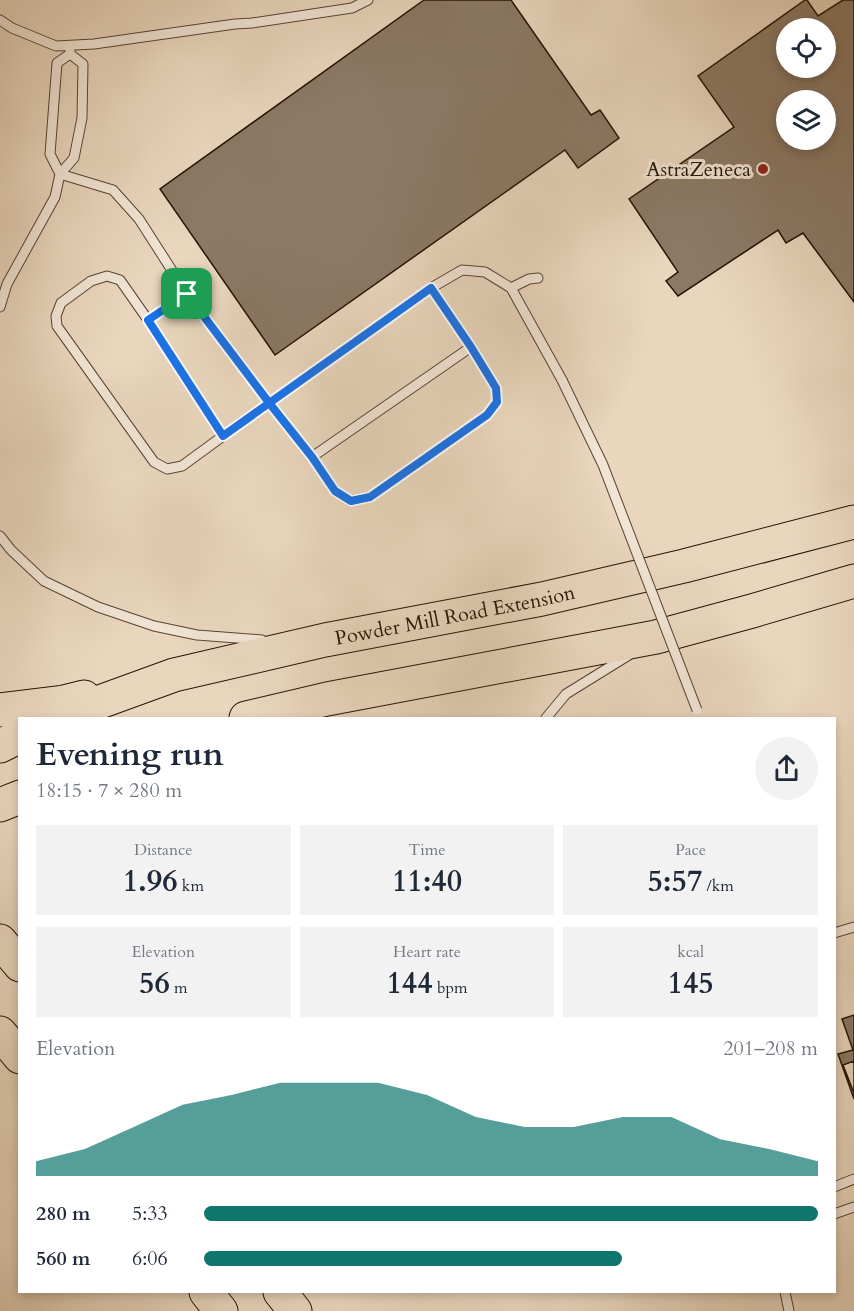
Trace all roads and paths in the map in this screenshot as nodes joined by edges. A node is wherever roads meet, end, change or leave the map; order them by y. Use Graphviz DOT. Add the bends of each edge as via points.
graph roads {
  1 [pos="368,0"];
  2 [pos="0,20"];
  3 [pos="70,50"];
  4 [pos="60,174"];
  5 [pos="538,278"];
  6 [pos="431,288"];
  7 [pos="511,288"];
  8 [pos="187,294"];
  9 [pos="0,307"];
  10 [pos="148,320"];
  11 [pos="471,347"];
  12 [pos="270,404"];
  13 [pos="223,436"];
  14 [pos="312,457"];
  15 [pos="854,522"];
  16 [pos="0,537"];
  17 [pos="854,581"];
  18 [pos="656,637"];
  19 [pos="272,640"];
  20 [pos="283,640"];
  21 [pos="325,640"];
  22 [pos="174,675"];
  23 [pos="0,710"];
  24 [pos="698,714"];
  25 [pos="62,717"];
  26 [pos="250,717"];
  27 [pos="547,717"];
  28 [pos="18,737"];
  29 [pos="0,746"];
  30 [pos="18,797"];
  31 [pos="0,805"];
  32 [pos="854,927"];
  33 [pos="836,932"];
  34 [pos="0,942"];
  35 [pos="18,963"];
  36 [pos="0,1033"];
  37 [pos="18,1056"];
  38 [pos="854,1179"];
  39 [pos="836,1186"];
  40 [pos="854,1208"];
  41 [pos="836,1213"];
  42 [pos="207,1293"];
  43 [pos="281,1293"];
  44 [pos="785,1293"];
  45 [pos="221,1311"];
  46 [pos="295,1311"];
  47 [pos="789,1311"];
  1 -- 3 [label="lane" via="352,8"];
  2 -- 3 [label="lane" via="28,36"];
  3 -- 4 [label="lane" via="57,63 50,154"];
  3 -- 4 [label="lane" via="83,64 82,118 74,158"];
  4 -- 8 [label="lane" via="113,189 139,219"];
  4 -- 9 [label="lane" via="56,197 8,284"];
  5 -- 7 [label="lane"];
  6 -- 7 [label="lane" via="462,270 485,272"];
  6 -- 11 [label="lane"];
  6 -- 12 [label="lane"];
  7 -- 24 [label="lane, bridge" via="603,465"];
  8 -- 10 [label="lane"];
  8 -- 12 [label="lane"];
  10 -- 13 [label="lane"];
  10 -- 13 [label="lane" via="120,280 107,276 92,281 61,303 56,316 57,326 154,462 167,469 182,466"];
  11 -- 14 [label="lane"];
  11 -- 14 [label="lane" via="496,388 497,402 487,415 370,497 351,501 335,491"];
  12 -- 13 [label="lane"];
  12 -- 14 [label="lane"];
  15 -- 21 [label="highway, Powder Mill Road Extension" via="542,599"];
  16 -- 19 [label="lane" via="44,581 98,607 154,626 197,635"];
  17 -- 18 [label="highway"];
  18 -- 26 [label="highway"];
  18 -- 27 [label="lane" via="566,694"];
  20 -- 21 [label="lane"];
  21 -- 22 [label="highway, Powder Mill Road Extension"];
  22 -- 23 [label="highway" via="64,702"];
  22 -- 25 [label="highway, Powder Mill Road Extension"];
  28 -- 29 [label="highway"];
  30 -- 31 [label="highway"];
  32 -- 33 [label="lane"];
  34 -- 35 [label="highway"];
  36 -- 37 [label="highway"];
  38 -- 39 [label="lane"];
  40 -- 41 [label="lane"];
  42 -- 45 [label="highway"];
  43 -- 46 [label="highway"];
  44 -- 47 [label="lane"];
}
